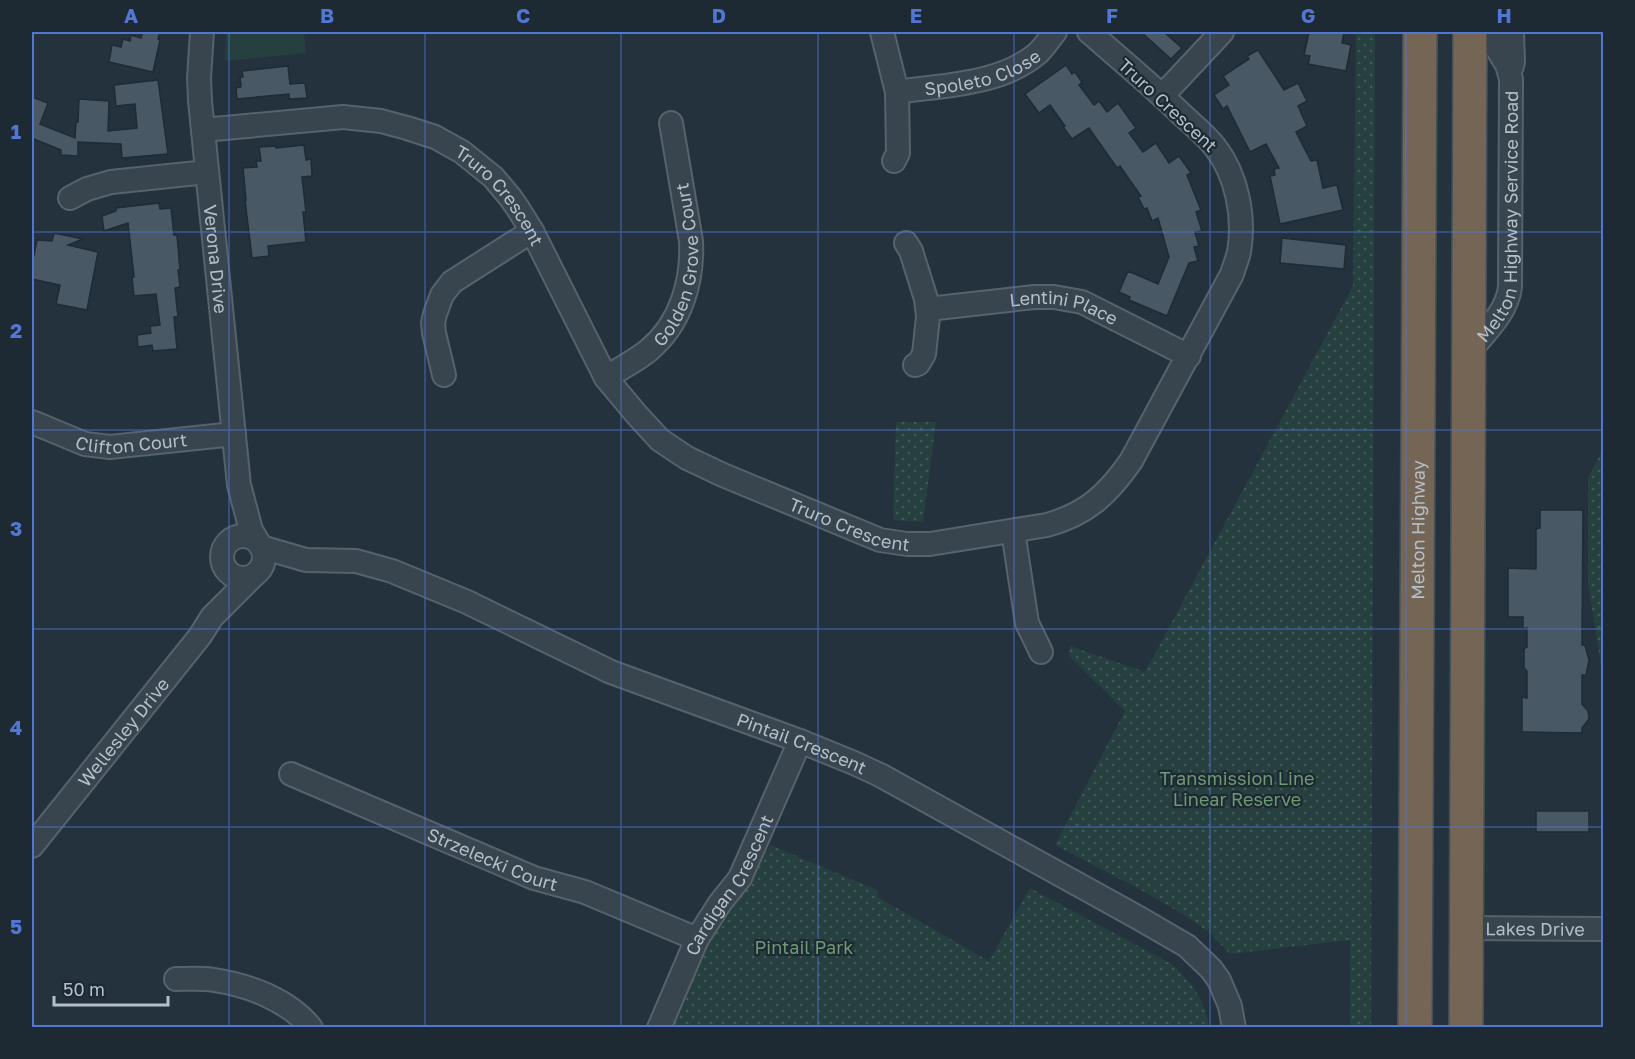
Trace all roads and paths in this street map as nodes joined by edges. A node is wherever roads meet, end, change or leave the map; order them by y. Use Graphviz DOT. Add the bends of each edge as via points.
graph roads {
  1 [pos="202,32"];
  2 [pos="882,32"];
  3 [pos="1055,32"];
  4 [pos="1089,32"];
  5 [pos="1222,32"];
  6 [pos="1420,32"];
  7 [pos="1470,32"];
  8 [pos="1487,32"];
  9 [pos="1512,32"];
  10 [pos="1510,72"];
  11 [pos="897,92"];
  12 [pos="1162,96"];
  13 [pos="671,123"];
  14 [pos="203,130"];
  15 [pos="894,161"];
  16 [pos="207,172"];
  17 [pos="70,198"];
  18 [pos="532,231"];
  19 [pos="906,243"];
  20 [pos="928,309"];
  21 [pos="1468,353"];
  22 [pos="1189,356"];
  23 [pos="915,365"];
  24 [pos="444,375"];
  25 [pos="606,378"];
  26 [pos="32,422"];
  27 [pos="234,434"];
  28 [pos="239,485"];
  29 [pos="1013,531"];
  30 [pos="259,544"];
  31 [pos="225,555"];
  32 [pos="306,560"];
  33 [pos="256,574"];
  34 [pos="212,617"];
  35 [pos="1042,654"];
  36 [pos="800,741"];
  37 [pos="291,774"];
  38 [pos="32,846"];
  39 [pos="1466,928"];
  40 [pos="1415,929"];
  41 [pos="1604,929"];
  42 [pos="697,939"];
  43 [pos="176,979"];
  44 [pos="311,1028"];
  45 [pos="659,1028"];
  46 [pos="1234,1028"];
  47 [pos="1415,1028"];
  48 [pos="1466,1028"];
  1 -- 14 [label="street, Verona Drive" via="199,78"];
  2 -- 11 [label="street, Spoleto Close"];
  3 -- 11 [label="street, Spoleto Close" via="1038,53 1007,72 984,80"];
  4 -- 12 [label="street, Truro Crescent"];
  5 -- 12 [label="street"];
  6 -- 40 [label="highway, Melton Highway"];
  7 -- 21 [label="highway"];
  8 -- 10 [label="street, Melton Highway Service Road"];
  9 -- 10 [label="street, Melton Highway Service Road"];
  10 -- 21 [label="street, Melton Highway Service Road" via="1509,293 1499,314"];
  11 -- 15 [label="street, Spoleto Close" via="898,153"];
  12 -- 22 [label="street, Truro Crescent" via="1221,155 1239,203 1239,254"];
  13 -- 25 [label="street, Golden Grove Court" via="691,241 689,282 675,317 659,341"];
  14 -- 16 [label="street, Verona Drive"];
  14 -- 18 [label="street, Truro Crescent" via="343,117 381,121 435,136 484,169 510,197"];
  16 -- 17 [label="street" via="111,182"];
  16 -- 27 [label="street, Verona Drive"];
  18 -- 24 [label="street" via="452,282 442,295 433,323"];
  18 -- 25 [label="street, Truro Crescent"];
  19 -- 20 [label="street"];
  20 -- 22 [label="street, Lentini Place" via="1034,297 1071,299"];
  20 -- 23 [label="street" via="924,354"];
  21 -- 39 [label="highway"];
  22 -- 29 [label="street, Truro Crescent" via="1131,461 1103,495 1065,520"];
  25 -- 29 [label="street, Truro Crescent" via="660,440 680,454 880,540 930,544"];
  26 -- 27 [label="street, Clifton Court" via="85,444 110,447"];
  27 -- 28 [label="street, Verona Drive"];
  28 -- 30 [label="street, Verona Drive" via="251,530"];
  28 -- 31 [label="street, Verona Drive"];
  29 -- 35 [label="street" via="1027,623"];
  30 -- 31 [label="street" via="238,536"];
  30 -- 32 [label="street, Pintail Crescent"];
  30 -- 33 [label="street" via="264,560"];
  31 -- 33 [label="street" via="230,575 241,579"];
  31 -- 34 [label="street, Wellesley Drive" via="222,584"];
  32 -- 33 [label="street, Pintail Crescent"];
  32 -- 36 [label="street, Pintail Crescent" via="356,561 398,573 611,672"];
  33 -- 34 [label="street, Wellesley Drive"];
  34 -- 38 [label="street, Wellesley Drive"];
  36 -- 42 [label="street, Cardigan Crescent" via="740,878"];
  36 -- 46 [label="street, Pintail Crescent" via="880,775 1176,938 1219,980"];
  37 -- 42 [label="street, Strzelecki Court" via="534,878 585,892"];
  39 -- 40 [label="highway"];
  39 -- 41 [label="street, Lakes Drive"];
  39 -- 48 [label="highway"];
  40 -- 47 [label="highway, Melton Highway"];
  42 -- 45 [label="street, Cardigan Crescent"];
  43 -- 44 [label="street" via="213,979 244,987 297,1013"];
}
